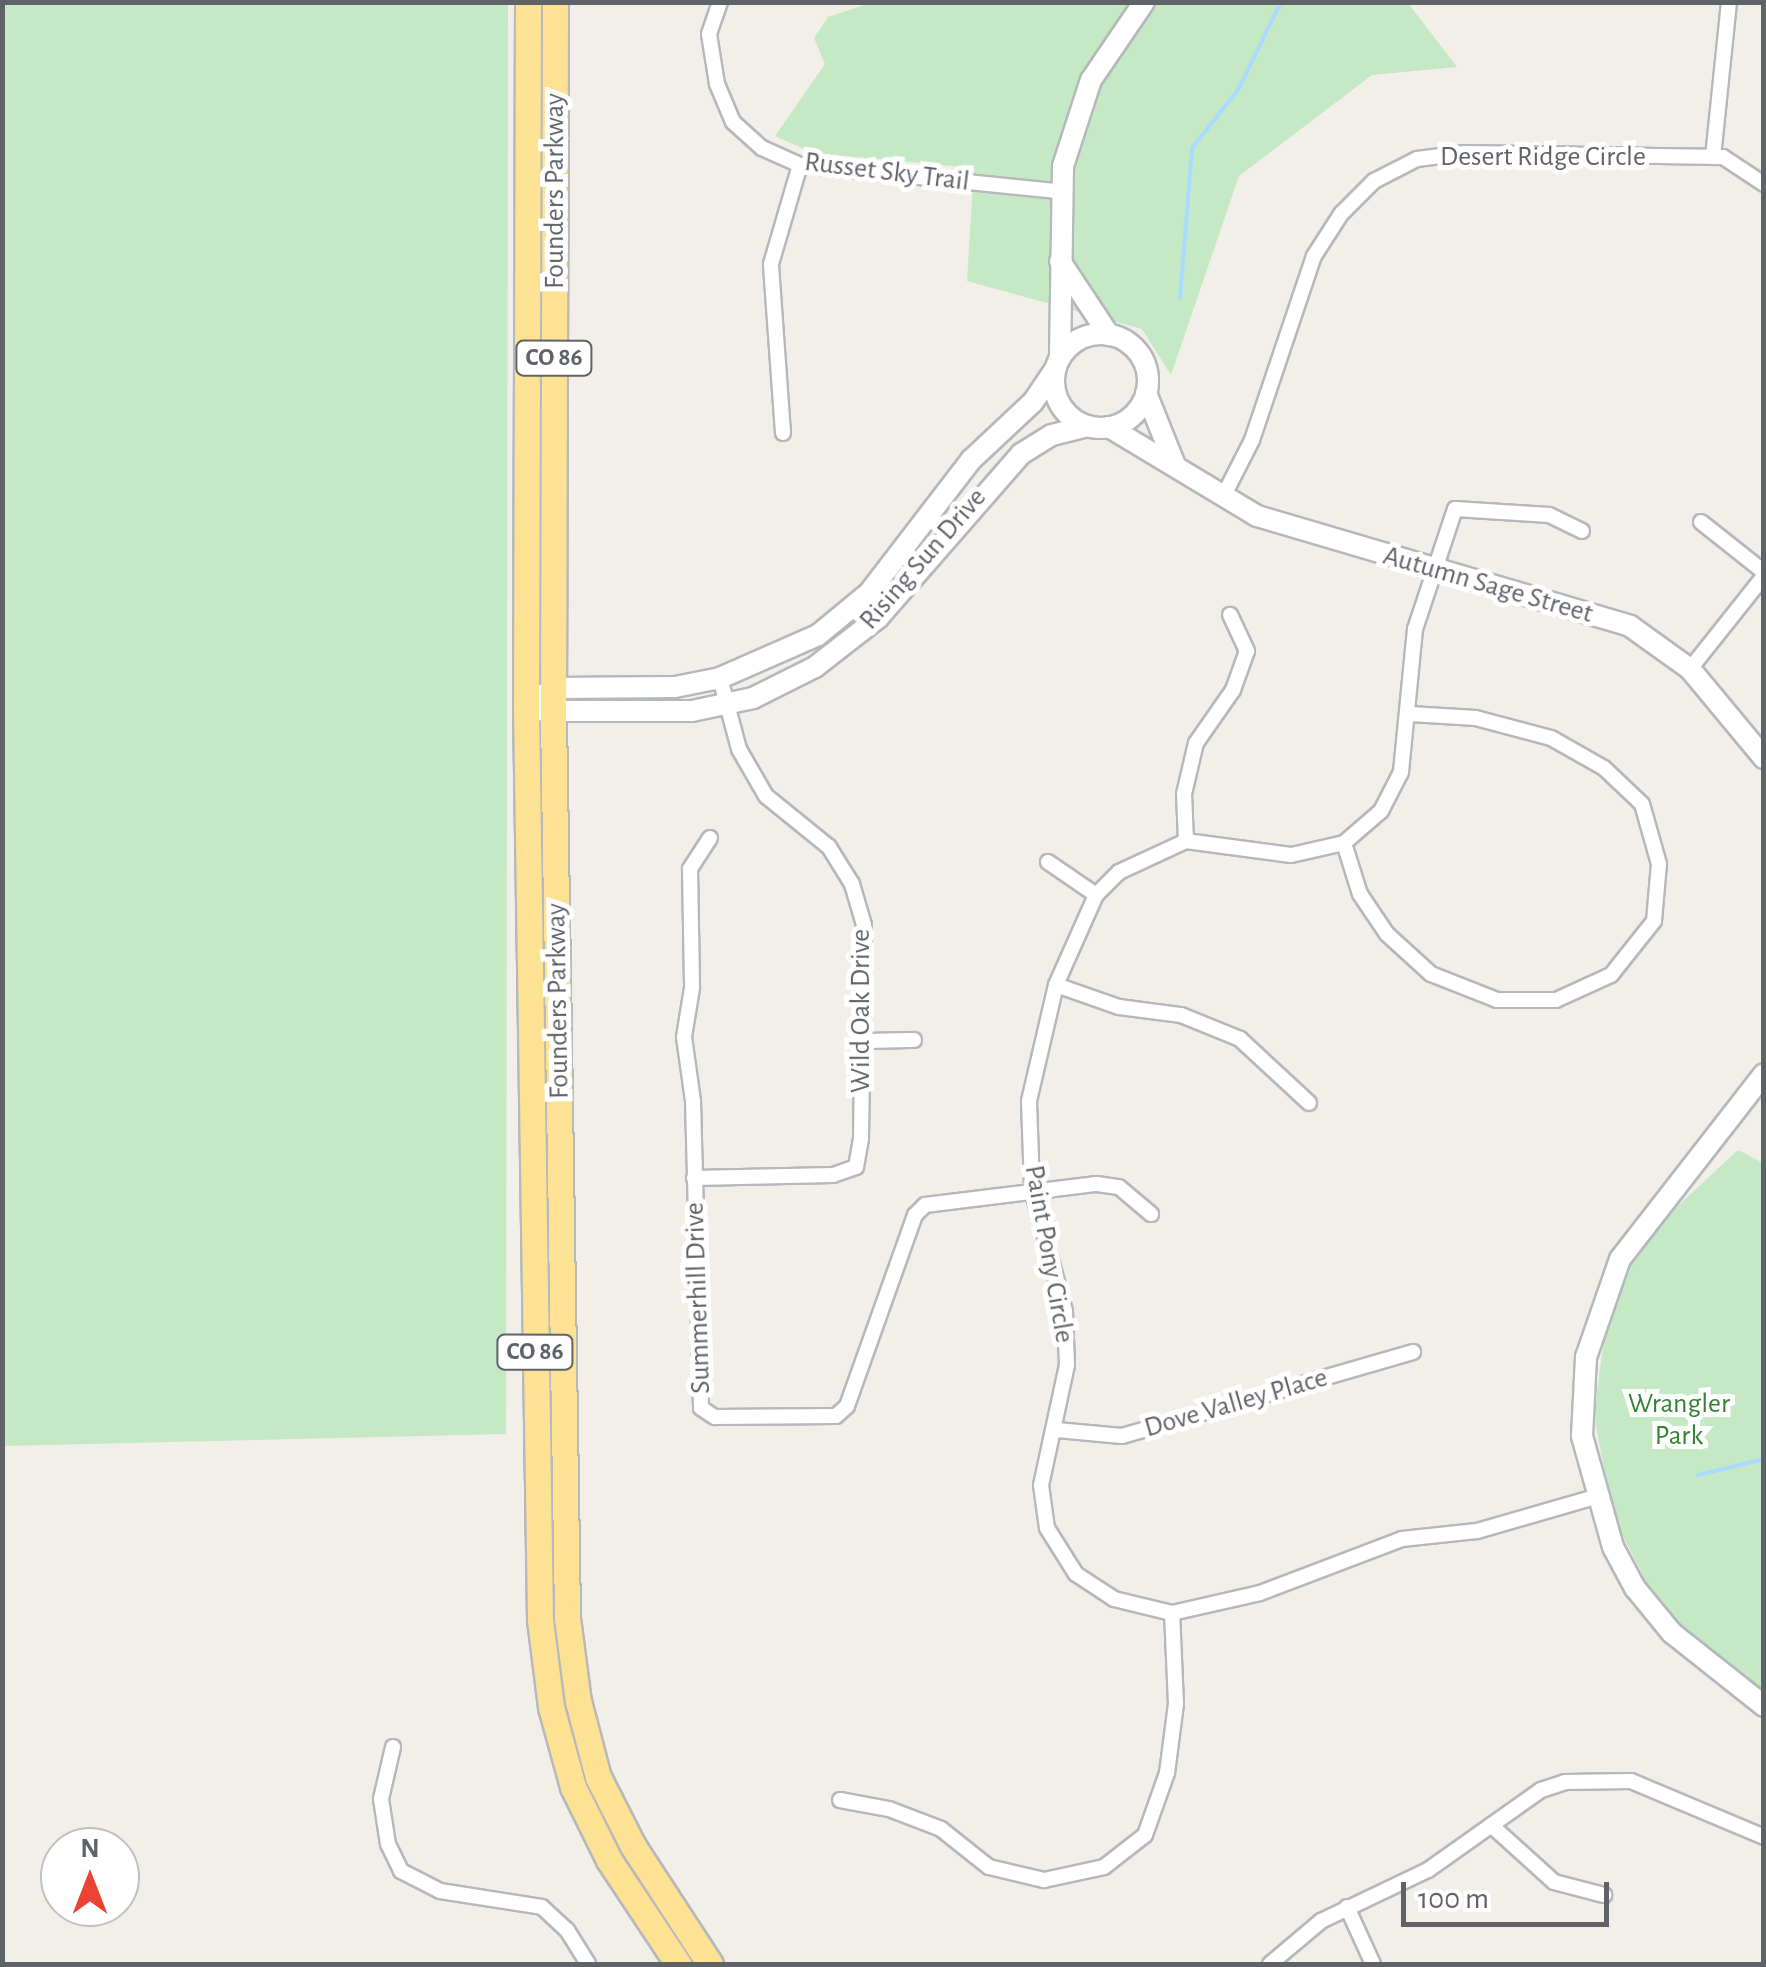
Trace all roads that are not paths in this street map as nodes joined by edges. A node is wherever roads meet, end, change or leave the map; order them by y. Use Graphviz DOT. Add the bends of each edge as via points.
graph roads {
  1 [pos="528,2"];
  2 [pos="555,2"];
  3 [pos="720,2"];
  4 [pos="1144,2"];
  5 [pos="1728,2"];
  6 [pos="1713,157"];
  7 [pos="800,165"];
  8 [pos="1764,184"];
  9 [pos="1058,192"];
  10 [pos="1058,260"];
  11 [pos="1109,335"];
  12 [pos="1058,363"];
  13 [pos="1146,392"];
  14 [pos="1098,427"];
  15 [pos="783,432"];
  16 [pos="1176,466"];
  17 [pos="1223,497"];
  18 [pos="1701,522"];
  19 [pos="1582,531"];
  20 [pos="1435,568"];
  21 [pos="1764,574"];
  22 [pos="1230,615"];
  23 [pos="1690,669"];
  24 [pos="720,678"];
  25 [pos="553,701"];
  26 [pos="725,704"];
  27 [pos="526,707"];
  28 [pos="1410,714"];
  29 [pos="1764,758"];
  30 [pos="710,838"];
  31 [pos="1186,841"];
  32 [pos="1344,843"];
  33 [pos="1048,862"];
  34 [pos="1096,895"];
  35 [pos="1056,985"];
  36 [pos="914,1040"];
  37 [pos="862,1041"];
  38 [pos="1764,1074"];
  39 [pos="1309,1102"];
  40 [pos="694,1178"];
  41 [pos="1032,1189"];
  42 [pos="1151,1214"];
  43 [pos="1413,1352"];
  44 [pos="1057,1430"];
  45 [pos="1596,1497"];
  46 [pos="1172,1614"];
  47 [pos="1764,1706"];
  48 [pos="392,1747"];
  49 [pos="840,1800"];
  50 [pos="1491,1825"];
  51 [pos="1764,1837"];
  52 [pos="1604,1895"];
  53 [pos="1347,1907"];
  54 [pos="588,1964"];
  55 [pos="678,1964"];
  56 [pos="710,1964"];
  57 [pos="1270,1964"];
  58 [pos="1373,1964"];
  1 -- 27 [label="highway, Founders Parkway / CO 86"];
  2 -- 25 [label="highway, Founders Parkway / CO 86"];
  3 -- 7 [label="street, Russet Sky Trail" via="709,34 733,122 762,148"];
  4 -- 9 [label="street" via="1090,80"];
  5 -- 6 [label="street"];
  6 -- 8 [label="street, Desert Ridge Circle"];
  6 -- 17 [label="street, Desert Ridge Circle" via="1465,153 1418,159 1374,182 1340,214 1314,256 1252,440"];
  7 -- 9 [label="street, Russet Sky Trail"];
  7 -- 15 [label="street" via="772,264"];
  9 -- 10 [label="street"];
  10 -- 11 [label="street"];
  10 -- 12 [label="street"];
  11 -- 12 [label="street" via="1081,338"];
  11 -- 13 [label="street" via="1136,349"];
  12 -- 14 [label="street" via="1060,404"];
  12 -- 24 [label="street, Rising Sun Drive" via="1033,402 971,460 869,594 818,634"];
  13 -- 14 [label="street" via="1133,415"];
  13 -- 16 [label="street"];
  14 -- 16 [label="street, Autumn Sage Street"];
  14 -- 26 [label="street, Rising Sun Drive" via="1052,434 1022,454 878,618 815,667"];
  16 -- 17 [label="street, Autumn Sage Street"];
  17 -- 20 [label="street, Autumn Sage Street" via="1257,516"];
  18 -- 21 [label="street"];
  19 -- 20 [label="street" via="1549,515 1465,506 1450,516"];
  20 -- 23 [label="street, Autumn Sage Street" via="1630,626"];
  20 -- 28 [label="street" via="1415,629"];
  21 -- 23 [label="street"];
  22 -- 31 [label="street" via="1247,650 1234,690 1196,743 1184,794"];
  23 -- 29 [label="street, Autumn Sage Street"];
  24 -- 25 [label="street, Rising Sun Drive"];
  24 -- 26 [label="street, Wild Oak Drive"];
  25 -- 26 [label="street, Rising Sun Drive" via="692,711"];
  25 -- 27 [label="street, Rising Sun Drive"];
  25 -- 56 [label="highway, Founders Parkway / CO 86" via="572,1672 591,1755 620,1824"];
  26 -- 37 [label="street, Wild Oak Drive" via="739,749 766,796 828,847 852,884 864,926"];
  27 -- 55 [label="highway, Founders Parkway / CO 86" via="542,1646 556,1726 583,1811"];
  28 -- 32 [label="street" via="1394,785 1381,811"];
  28 -- 32 [label="street" via="1476,718 1551,738 1604,768 1642,804 1659,864 1654,921 1611,974 1556,1000 1497,1000 1431,974 1387,934 1360,894"];
  30 -- 40 [label="street, Summerhill Drive" via="690,870 692,988 684,1037"];
  31 -- 32 [label="street" via="1290,855"];
  31 -- 34 [label="street, Paint Pony Circle" via="1149,853"];
  33 -- 34 [label="street"];
  34 -- 35 [label="street, Paint Pony Circle"];
  35 -- 39 [label="street" via="1119,1007 1181,1015 1240,1039"];
  35 -- 41 [label="street, Paint Pony Circle" via="1028,1101"];
  36 -- 37 [label="street"];
  37 -- 40 [label="street, Wild Oak Drive" via="856,1167 833,1175"];
  38 -- 45 [label="street" via="1746,1104 1644,1221 1602,1298 1583,1376 1582,1436"];
  40 -- 41 [label="street, Summerhill Drive" via="696,1388 701,1408 715,1417 836,1416 859,1378 915,1215 925,1205"];
  41 -- 42 [label="street" via="1119,1187"];
  41 -- 44 [label="street, Paint Pony Circle" via="1064,1311 1067,1366"];
  43 -- 44 [label="street, Dove Valley Place" via="1122,1436"];
  44 -- 46 [label="street, Paint Pony Circle" via="1040,1485 1062,1558 1114,1599"];
  45 -- 46 [label="street, Paint Pony Circle" via="1477,1531 1402,1539 1260,1593"];
  45 -- 47 [label="street" via="1635,1588 1672,1633"];
  46 -- 49 [label="street" via="1176,1704 1167,1773 1146,1836 1104,1867 1044,1880 988,1867 940,1829 888,1808"];
  48 -- 54 [label="street" via="382,1799 388,1844 401,1872 440,1891 542,1908 568,1930"];
  50 -- 51 [label="street" via="1540,1790 1612,1778 1668,1793"];
  50 -- 52 [label="street" via="1554,1882"];
  50 -- 53 [label="street" via="1428,1870"];
  53 -- 57 [label="street"];
  53 -- 58 [label="street"];
}
